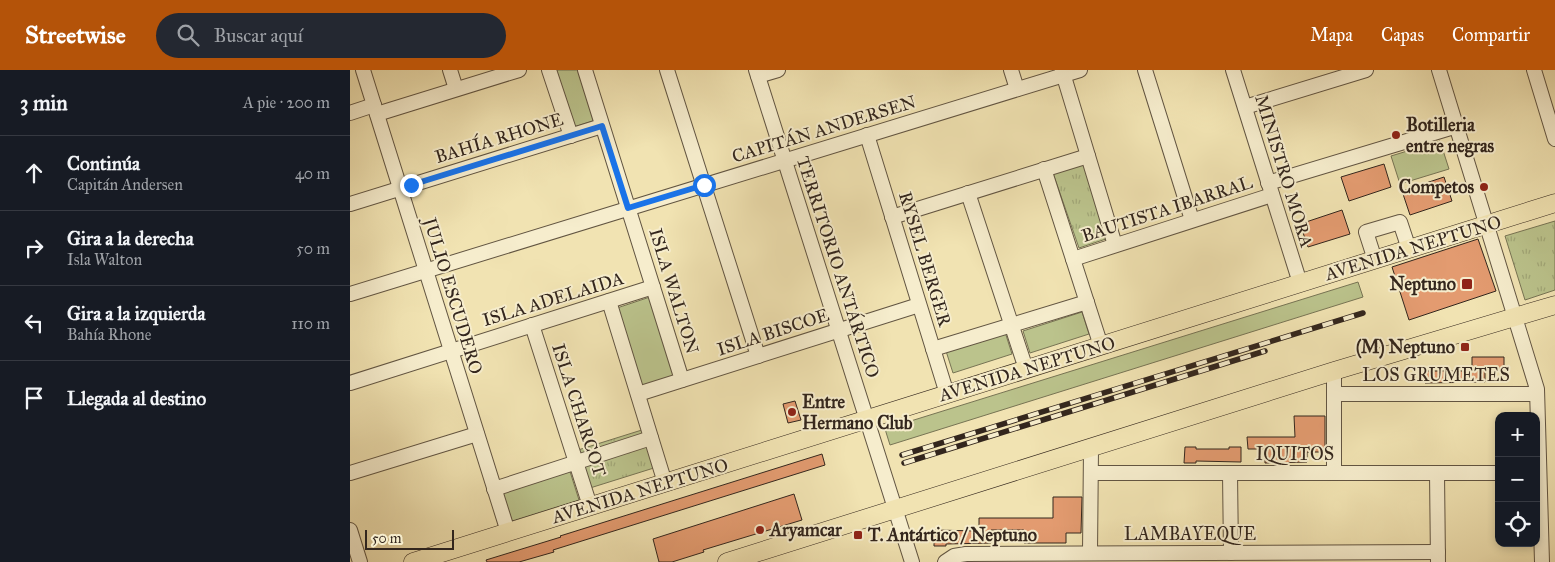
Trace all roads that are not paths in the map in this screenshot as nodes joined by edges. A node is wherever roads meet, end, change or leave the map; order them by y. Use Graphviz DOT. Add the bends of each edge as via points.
graph roads {
  1 [pos="363,70"];
  2 [pos="450,70"];
  3 [pos="519,70"];
  4 [pos="549,70"];
  5 [pos="585,70"];
  6 [pos="667,70"];
  7 [pos="778,70"];
  8 [pos="1011,70"];
  9 [pos="1080,70"];
  10 [pos="1145,70"];
  11 [pos="1233,70"];
  12 [pos="1366,70"];
  13 [pos="1439,70"];
  14 [pos="1534,70"];
  15 [pos="1063,72"];
  16 [pos="757,73"];
  17 [pos="1017,89"];
  18 [pos="456,90"];
  19 [pos="1245,107"];
  20 [pos="375,109"];
  21 [pos="1551,110"];
  22 [pos="350,113"];
  23 [pos="602,126"];
  24 [pos="1457,126"];
  25 [pos="866,135"];
  26 [pos="571,136"];
  27 [pos="1555,139"];
  28 [pos="1088,156"];
  29 [pos="784,160"];
  30 [pos="1044,169"];
  31 [pos="704,185"];
  32 [pos="400,188"];
  33 [pos="1270,189"];
  34 [pos="968,193"];
  35 [pos="350,204"];
  36 [pos="1555,204"];
  37 [pos="628,208"];
  38 [pos="892,217"];
  39 [pos="1192,220"];
  40 [pos="1487,224"];
  41 [pos="1115,245"];
  42 [pos="1409,249"];
  43 [pos="1073,258"];
  44 [pos="1374,260"];
  45 [pos="426,270"];
  46 [pos="1300,283"];
  47 [pos="653,287"];
  48 [pos="350,294"];
  49 [pos="609,301"];
  50 [pos="1086,302"];
  51 [pos="919,305"];
  52 [pos="1555,305"];
  53 [pos="1516,317"];
  54 [pos="532,325"];
  55 [pos="1011,325"];
  56 [pos="839,331"];
  57 [pos="1101,346"];
  58 [pos="933,350"];
  59 [pos="451,351"];
  60 [pos="758,356"];
  61 [pos="1026,370"];
  62 [pos="1334,372"];
  63 [pos="682,380"];
  64 [pos="350,382"];
  65 [pos="638,394"];
  66 [pos="947,394"];
  67 [pos="1334,394"];
  68 [pos="1537,394"];
  69 [pos="867,419"];
  70 [pos="477,434"];
  71 [pos="651,438"];
  72 [pos="1091,448"];
  73 [pos="1537,457"];
  74 [pos="576,462"];
  75 [pos="350,473"];
  76 [pos="1091,473"];
  77 [pos="1230,473"];
  78 [pos="1334,473"];
  79 [pos="1437,473"];
  80 [pos="1495,473"];
  81 [pos="664,483"];
  82 [pos="494,489"];
  83 [pos="1539,502"];
  84 [pos="590,506"];
  85 [pos="895,509"];
  86 [pos="350,530"];
  87 [pos="508,532"];
  88 [pos="1090,553"];
  89 [pos="1231,553"];
  90 [pos="1195,557"];
  91 [pos="1438,557"];
  92 [pos="360,562"];
  93 [pos="413,562"];
  94 [pos="727,562"];
  95 [pos="912,562"];
  96 [pos="945,562"];
  97 [pos="1542,562"];
  1 -- 20 [label="street, JULIO ESCUDERO"];
  2 -- 18 [label="street"];
  3 -- 18 [label="street"];
  4 -- 26 [label="street"];
  5 -- 23 [label="street, ISLA WALTON"];
  6 -- 31 [label="street"];
  7 -- 16 [label="street"];
  8 -- 17 [label="street"];
  9 -- 15 [label="street, CAPITÁN ANDERSEN"];
  10 -- 39 [label="street"];
  11 -- 19 [label="street, MINISTRO MORA"];
  12 -- 19 [label="street"];
  13 -- 24 [label="street"];
  14 -- 21 [label="street"];
  15 -- 17 [label="street, CAPITÁN ANDERSEN"];
  15 -- 28 [label="street"];
  16 -- 29 [label="street, TERRITORIO ANTÁRTICO"];
  17 -- 25 [label="street, CAPITÁN ANDERSEN"];
  18 -- 20 [label="street"];
  19 -- 33 [label="street, MINISTRO MORA"];
  20 -- 22 [label="street"];
  20 -- 32 [label="street, JULIO ESCUDERO"];
  21 -- 27 [label="street"];
  23 -- 26 [label="street, BAHÍA RHONE"];
  23 -- 37 [label="street, ISLA WALTON"];
  24 -- 33 [label="street, BAUTISTA IBARRAL"];
  24 -- 40 [label="street"];
  25 -- 29 [label="street, CAPITÁN ANDERSEN"];
  25 -- 38 [label="street, RYSEL BERGER"];
  26 -- 32 [label="street, BAHÍA RHONE"];
  28 -- 30 [label="street"];
  28 -- 41 [label="street"];
  29 -- 31 [label="street, CAPITÁN ANDERSEN"];
  29 -- 56 [label="street, TERRITORIO ANTÁRTICO"];
  30 -- 34 [label="street"];
  30 -- 43 [label="street"];
  31 -- 37 [label="street, CAPITÁN ANDERSEN"];
  31 -- 60 [label="street"];
  32 -- 35 [label="street, BAHÍA RHONE"];
  32 -- 45 [label="street, JULIO ESCUDERO"];
  33 -- 39 [label="street, BAUTISTA IBARRAL"];
  33 -- 46 [label="street, MINISTRO MORA"];
  34 -- 38 [label="street"];
  34 -- 55 [label="street"];
  36 -- 40 [label="main road, AVENIDA NEPTUNO"];
  37 -- 45 [label="street, CAPITÁN ANDERSEN"];
  37 -- 47 [label="street, ISLA WALTON"];
  38 -- 51 [label="street, RYSEL BERGER"];
  39 -- 41 [label="street, BAUTISTA IBARRAL"];
  40 -- 42 [label="main road, AVENIDA NEPTUNO"];
  40 -- 53 [label="street"];
  41 -- 43 [label="street, BAUTISTA IBARRAL"];
  42 -- 44 [label="main road, AVENIDA NEPTUNO"];
  42 -- 44 [label="street" via="1400,222 1366,232"];
  43 -- 50 [label="street"];
  44 -- 46 [label="main road, AVENIDA NEPTUNO"];
  45 -- 48 [label="street, CAPITÁN ANDERSEN"];
  45 -- 59 [label="street, JULIO ESCUDERO"];
  46 -- 57 [label="main road, AVENIDA NEPTUNO"];
  47 -- 49 [label="street, ISLA ADELAIDA"];
  47 -- 63 [label="street, ISLA WALTON"];
  49 -- 54 [label="street, ISLA ADELAIDA"];
  49 -- 65 [label="street"];
  50 -- 55 [label="street"];
  50 -- 57 [label="street"];
  51 -- 56 [label="street, ISLA BISCOE"];
  51 -- 58 [label="street, RYSEL BERGER"];
  52 -- 53 [label="main road"];
  53 -- 62 [label="main road"];
  53 -- 68 [label="street"];
  54 -- 59 [label="street, ISLA ADELAIDA"];
  54 -- 74 [label="street, ISLA CHARCOT"];
  55 -- 58 [label="street"];
  55 -- 61 [label="street"];
  56 -- 60 [label="street, ISLA BISCOE"];
  56 -- 69 [label="street, TERRITORIO ANTÁRTICO"];
  57 -- 61 [label="main road, AVENIDA NEPTUNO"];
  58 -- 66 [label="street, RYSEL BERGER"];
  59 -- 64 [label="street, ISLA ADELAIDA"];
  59 -- 70 [label="street, JULIO ESCUDERO"];
  60 -- 63 [label="street, ISLA BISCOE"];
  61 -- 66 [label="main road, AVENIDA NEPTUNO"];
  62 -- 67 [label="street"];
  62 -- 72 [label="main road"];
  63 -- 65 [label="street, ISLA BISCOE"];
  65 -- 71 [label="street"];
  66 -- 69 [label="main road, AVENIDA NEPTUNO"];
  67 -- 68 [label="street, LOS GRUMETES"];
  67 -- 78 [label="street"];
  68 -- 73 [label="street"];
  69 -- 81 [label="main road, AVENIDA NEPTUNO"];
  69 -- 85 [label="street, TERRITORIO ANTÁRTICO"];
  70 -- 75 [label="street"];
  70 -- 82 [label="street, JULIO ESCUDERO"];
  71 -- 74 [label="street"];
  71 -- 81 [label="street"];
  72 -- 76 [label="street"];
  72 -- 85 [label="main road"];
  74 -- 82 [label="street"];
  74 -- 84 [label="street, ISLA CHARCOT"];
  76 -- 77 [label="street, IQUITOS"];
  76 -- 88 [label="street"];
  77 -- 78 [label="street, IQUITOS"];
  77 -- 89 [label="street"];
  78 -- 79 [label="street, IQUITOS"];
  79 -- 80 [label="street, IQUITOS"];
  79 -- 91 [label="street"];
  81 -- 84 [label="main road, AVENIDA NEPTUNO"];
  82 -- 87 [label="street, JULIO ESCUDERO"];
  83 -- 97 [label="street"];
  84 -- 87 [label="main road, AVENIDA NEPTUNO"];
  85 -- 94 [label="main road"];
  85 -- 95 [label="street, TERRITORIO ANTÁRTICO"];
  86 -- 92 [label="street"];
  87 -- 93 [label="main road, AVENIDA NEPTUNO"];
  88 -- 90 [label="street, LAMBAYEQUE"];
  88 -- 96 [label="street, LAMBAYEQUE" via="966,554"];
  89 -- 90 [label="street, LAMBAYEQUE"];
  89 -- 91 [label="street, LAMBAYEQUE"];
}
